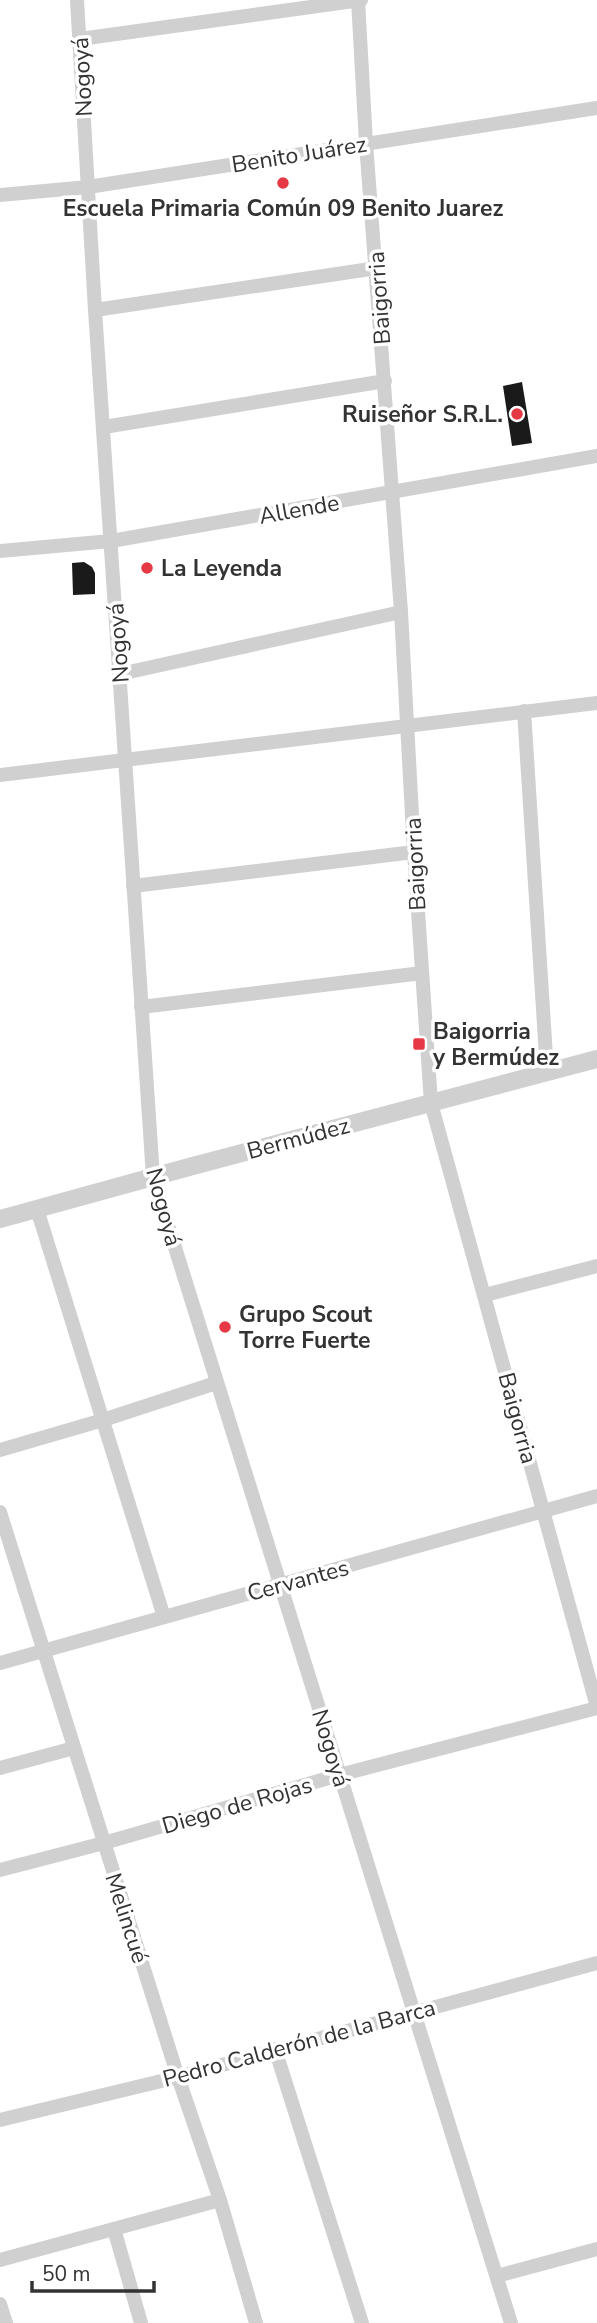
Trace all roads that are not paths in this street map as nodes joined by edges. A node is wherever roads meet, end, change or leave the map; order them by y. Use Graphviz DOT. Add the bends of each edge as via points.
graph roads {
  1 [pos="77,0"];
  2 [pos="359,0"];
  3 [pos="80,39"];
  4 [pos="597,108"];
  5 [pos="366,143"];
  6 [pos="88,187"];
  7 [pos="0,195"];
  8 [pos="377,268"];
  9 [pos="95,310"];
  10 [pos="385,381"];
  11 [pos="104,427"];
  12 [pos="597,456"];
  13 [pos="393,493"];
  14 [pos="111,541"];
  15 [pos="0,551"];
  16 [pos="401,612"];
  17 [pos="120,674"];
  18 [pos="597,703"];
  19 [pos="524,711"];
  20 [pos="408,725"];
  21 [pos="126,759"];
  22 [pos="0,775"];
  23 [pos="414,852"];
  24 [pos="133,887"];
  25 [pos="422,973"];
  26 [pos="141,1007"];
  27 [pos="597,1059"];
  28 [pos="547,1072"];
  29 [pos="431,1103"];
  30 [pos="153,1177"];
  31 [pos="37,1209"];
  32 [pos="0,1219"];
  33 [pos="597,1266"];
  34 [pos="485,1295"];
  35 [pos="216,1382"];
  36 [pos="103,1420"];
  37 [pos="0,1450"];
  38 [pos="597,1496"];
  39 [pos="543,1511"];
  40 [pos="0,1512"];
  41 [pos="280,1585"];
  42 [pos="164,1617"];
  43 [pos="43,1651"];
  44 [pos="0,1663"];
  45 [pos="597,1707"];
  46 [pos="74,1748"];
  47 [pos="0,1768"];
  48 [pos="339,1775"];
  49 [pos="104,1843"];
  50 [pos="0,1870"];
  51 [pos="597,1963"];
  52 [pos="413,2012"];
  53 [pos="275,2049"];
  54 [pos="178,2077"];
  55 [pos="0,2120"];
  56 [pos="220,2200"];
  57 [pos="114,2229"];
  58 [pos="597,2249"];
  59 [pos="0,2260"];
  60 [pos="497,2276"];
  61 [pos="0,2304"];
  62 [pos="6,2323"];
  63 [pos="141,2323"];
  64 [pos="256,2323"];
  65 [pos="362,2323"];
  66 [pos="511,2323"];
  1 -- 3 [label="street, Nogoyá"];
  2 -- 3 [label="street"];
  2 -- 5 [label="street, Baigorria"];
  3 -- 6 [label="street, Nogoyá"];
  4 -- 5 [label="street, Benito Juárez"];
  5 -- 6 [label="street, Benito Juárez"];
  5 -- 8 [label="street, Baigorria"];
  6 -- 7 [label="street, Benito Juárez"];
  6 -- 9 [label="street, Nogoyá"];
  8 -- 9 [label="street"];
  8 -- 10 [label="street, Baigorria"];
  9 -- 11 [label="street, Nogoyá"];
  10 -- 11 [label="street"];
  10 -- 13 [label="street, Baigorria"];
  11 -- 14 [label="street, Nogoyá"];
  12 -- 13 [label="street, Allende"];
  13 -- 14 [label="street, Allende"];
  13 -- 16 [label="street, Baigorria"];
  14 -- 15 [label="street, Allende"];
  14 -- 17 [label="street, Nogoyá"];
  16 -- 17 [label="street"];
  16 -- 20 [label="street, Baigorria"];
  17 -- 21 [label="street, Nogoyá"];
  18 -- 19 [label="street"];
  19 -- 20 [label="street"];
  19 -- 28 [label="street"];
  20 -- 21 [label="street"];
  20 -- 23 [label="street, Baigorria"];
  21 -- 22 [label="street"];
  21 -- 24 [label="street, Nogoyá"];
  23 -- 24 [label="street"];
  23 -- 25 [label="street, Baigorria"];
  24 -- 26 [label="street, Nogoyá"];
  25 -- 26 [label="street"];
  25 -- 29 [label="street, Baigorria"];
  26 -- 30 [label="street, Nogoyá"];
  27 -- 28 [label="street, Bermúdez"];
  28 -- 29 [label="street, Bermúdez"];
  29 -- 30 [label="street, Bermúdez"];
  29 -- 34 [label="street, Baigorria"];
  30 -- 31 [label="street, Bermúdez"];
  30 -- 35 [label="street, Nogoyá"];
  31 -- 32 [label="street, Bermúdez"];
  31 -- 36 [label="street"];
  33 -- 34 [label="street"];
  34 -- 39 [label="street, Baigorria"];
  35 -- 36 [label="street"];
  35 -- 41 [label="street, Nogoyá"];
  36 -- 37 [label="street"];
  36 -- 42 [label="street"];
  38 -- 39 [label="street, Cervantes"];
  39 -- 41 [label="street, Cervantes"];
  39 -- 45 [label="street, Baigorria"];
  40 -- 43 [label="street, Melincué"];
  41 -- 42 [label="street, Cervantes"];
  41 -- 48 [label="street, Nogoyá"];
  42 -- 43 [label="street, Cervantes"];
  43 -- 44 [label="street, Cervantes"];
  43 -- 46 [label="street, Melincué"];
  45 -- 48 [label="street, Diego de Rojas"];
  46 -- 47 [label="street"];
  46 -- 49 [label="street, Melincué"];
  48 -- 49 [label="street, Diego de Rojas"];
  48 -- 52 [label="street, Nogoyá"];
  49 -- 50 [label="street, Diego de Rojas"];
  49 -- 54 [label="street, Melincué"];
  51 -- 52 [label="street, Pedro Calderón de la Barca"];
  52 -- 53 [label="street, Pedro Calderón de la Barca"];
  52 -- 60 [label="street, Nogoyá"];
  53 -- 54 [label="street, Pedro Calderón de la Barca"];
  53 -- 65 [label="street"];
  54 -- 55 [label="street, Pedro Calderón de la Barca"];
  54 -- 56 [label="street, Melincué"];
  56 -- 57 [label="street"];
  56 -- 64 [label="street, Melincué"];
  57 -- 59 [label="street"];
  57 -- 63 [label="street"];
  58 -- 60 [label="street"];
  60 -- 66 [label="street, Nogoyá"];
  61 -- 62 [label="street"];
}
